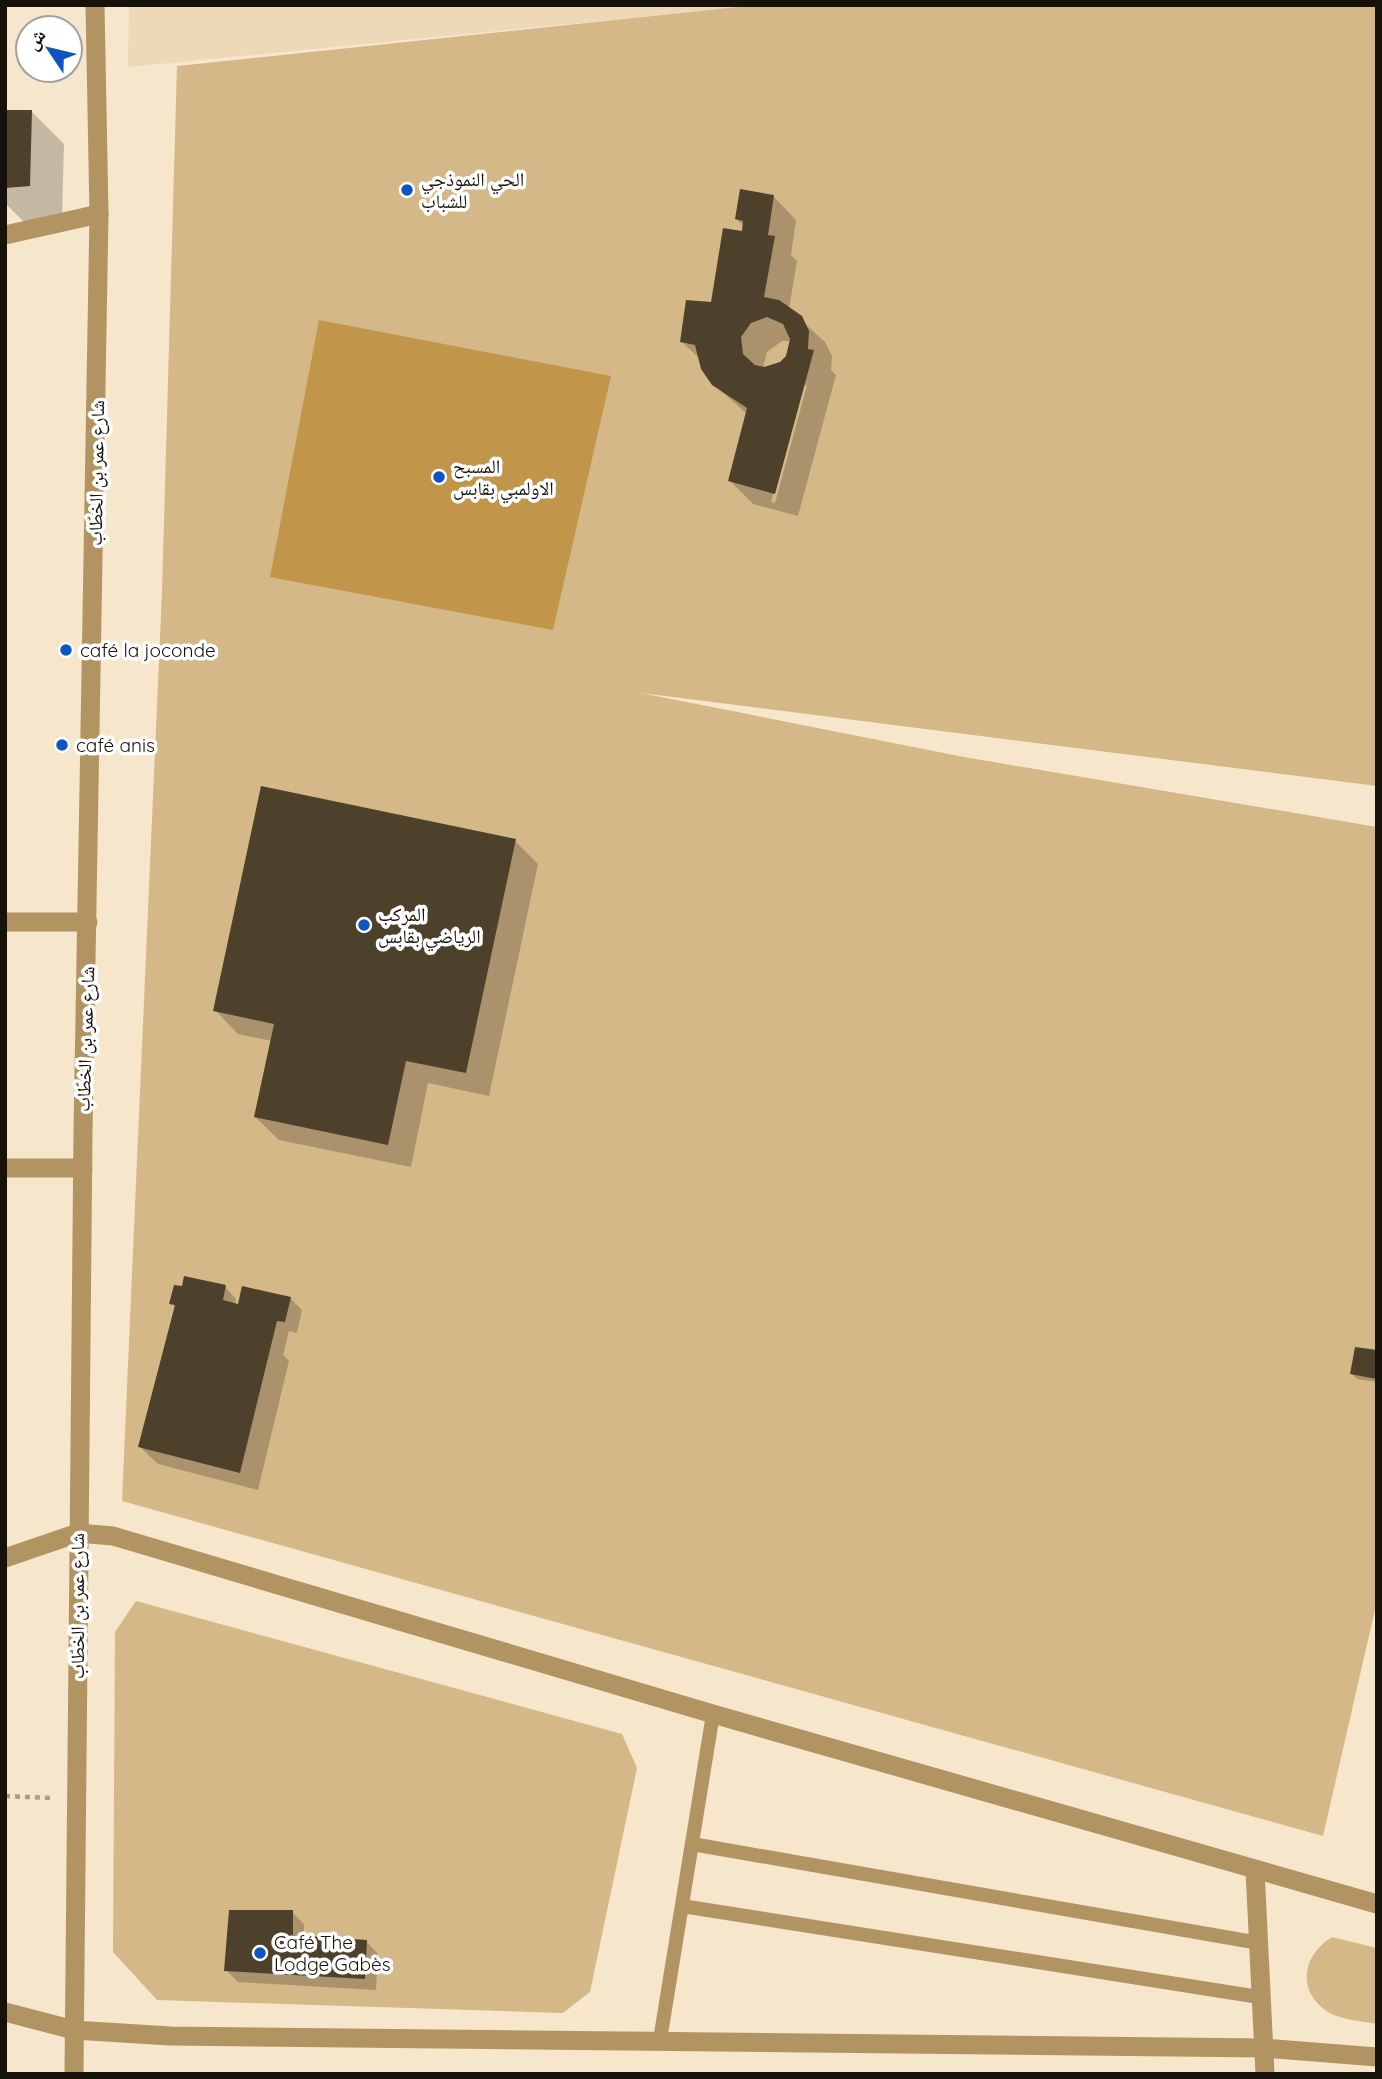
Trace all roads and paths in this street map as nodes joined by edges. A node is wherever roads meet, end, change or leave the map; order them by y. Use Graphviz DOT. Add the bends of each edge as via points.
graph roads {
  1 [pos="95,5"];
  2 [pos="99,214"];
  3 [pos="5,235"];
  4 [pos="5,922"];
  5 [pos="88,922"];
  6 [pos="5,1168"];
  7 [pos="83,1168"];
  8 [pos="78,1532"];
  9 [pos="5,1558"];
  10 [pos="713,1714"];
  11 [pos="5,1796"];
  12 [pos="76,1799"];
  13 [pos="692,1844"];
  14 [pos="1255,1870"];
  15 [pos="1377,1904"];
  16 [pos="682,1906"];
  17 [pos="1259,1943"];
  18 [pos="1259,1997"];
  19 [pos="5,2012"];
  20 [pos="74,2029"];
  21 [pos="660,2040"];
  22 [pos="1265,2048"];
  23 [pos="1377,2057"];
  24 [pos="74,2074"];
  25 [pos="1265,2074"];
  1 -- 2 [label="street, شارع عمر بن الخطّاب"];
  2 -- 3 [label="street"];
  2 -- 5 [label="street, شارع عمر بن الخطّاب"];
  4 -- 5 [label="street"];
  5 -- 7 [label="street, شارع عمر بن الخطّاب"];
  6 -- 7 [label="street"];
  7 -- 8 [label="street, شارع عمر بن الخطّاب"];
  8 -- 9 [label="street"];
  8 -- 10 [label="street" via="113,1536"];
  8 -- 12 [label="street, شارع عمر بن الخطّاب"];
  10 -- 13 [label="lane"];
  10 -- 14 [label="street"];
  11 -- 12 [label="path"];
  12 -- 20 [label="street, شارع عمر بن الخطّاب"];
  13 -- 16 [label="lane"];
  13 -- 17 [label="lane"];
  14 -- 15 [label="street"];
  14 -- 17 [label="street"];
  16 -- 18 [label="lane"];
  16 -- 21 [label="lane"];
  17 -- 18 [label="street"];
  18 -- 22 [label="street"];
  19 -- 20 [label="street"];
  20 -- 21 [label="street" via="170,2036"];
  20 -- 24 [label="street, شارع عمر بن الخطّاب"];
  21 -- 22 [label="street"];
  22 -- 23 [label="street"];
  22 -- 25 [label="street"];
}
